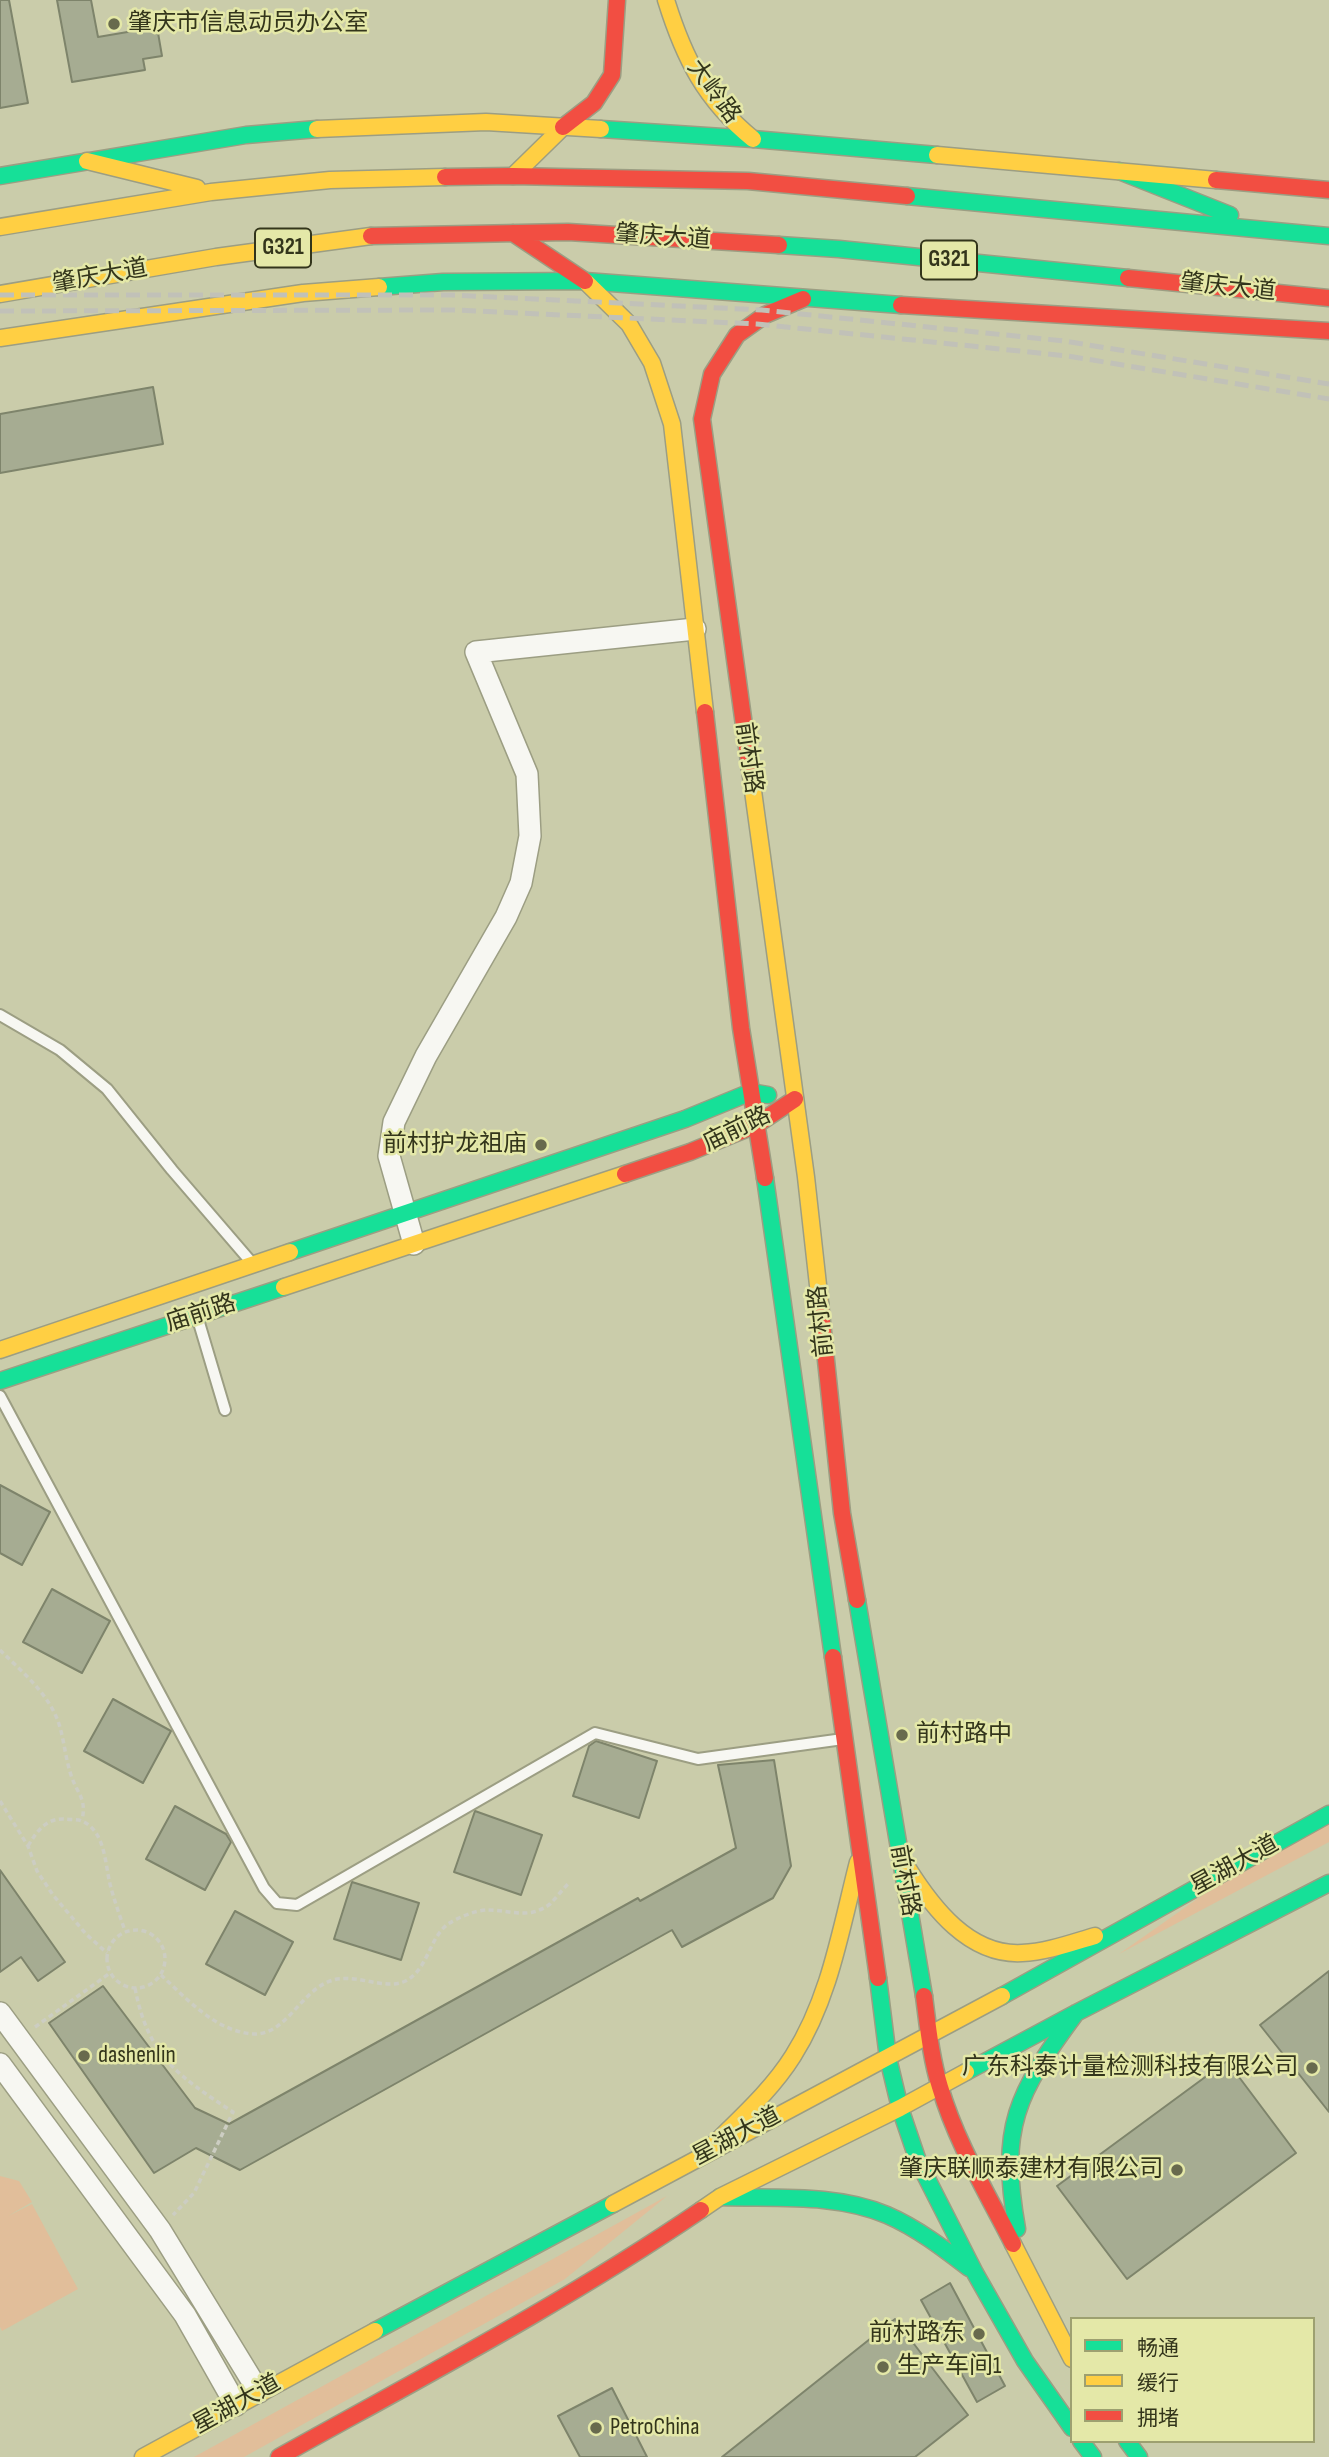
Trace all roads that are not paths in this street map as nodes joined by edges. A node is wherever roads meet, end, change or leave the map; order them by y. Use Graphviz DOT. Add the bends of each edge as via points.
graph roads {
  1 [pos="617,0"];
  2 [pos="666,0"];
  3 [pos="563,127"];
  4 [pos="753,139"];
  5 [pos="87,161"];
  6 [pos="1119,171"];
  7 [pos="0,176"];
  8 [pos="513,176"];
  9 [pos="1329,190"];
  10 [pos="211,192"];
  11 [pos="0,227"];
  12 [pos="1270,231"];
  13 [pos="513,233"];
  14 [pos="1329,236"];
  15 [pos="585,281"];
  16 [pos="0,294"];
  17 [pos="1329,298"];
  18 [pos="803,299"];
  19 [pos="1329,331"];
  20 [pos="0,338"];
  21 [pos="695,629"];
  22 [pos="0,1015"];
  23 [pos="751,1092"];
  24 [pos="795,1099"];
  25 [pos="756,1125"];
  26 [pos="404,1214"];
  27 [pos="414,1244"];
  28 [pos="254,1265"];
  29 [pos="197,1316"];
  30 [pos="0,1350"];
  31 [pos="0,1381"];
  32 [pos="0,1396"];
  33 [pos="225,1410"];
  34 [pos="845,1738"];
  35 [pos="1329,1814"];
  36 [pos="861,1849"];
  37 [pos="899,1852"];
  38 [pos="1327,1889"];
  39 [pos="1119,1929"];
  40 [pos="0,2013"];
  41 [pos="1076,2013"];
  42 [pos="929,2037"];
  43 [pos="888,2058"];
  44 [pos="0,2064"];
  45 [pos="940,2087"];
  46 [pos="900,2108"];
  47 [pos="704,2155"];
  48 [pos="720,2197"];
  49 [pos="1025,2266"];
  50 [pos="975,2273"];
  51 [pos="1070,2354"];
  52 [pos="1070,2365"];
  53 [pos="1043,2389"];
  54 [pos="259,2392"];
  55 [pos="236,2405"];
  56 [pos="1070,2425"];
  57 [pos="143,2457"];
  58 [pos="279,2457"];
  1 -- 3 [label="main road" via="612,75 593,103"];
  2 -- 4 [label="main road, 大岭路" via="692,71 732,124"];
  3 -- 4 [label="main road"];
  3 -- 5 [label="main road" via="486,122 351,126 246,135"];
  3 -- 8 [label="main road"];
  4 -- 6 [label="main road"];
  5 -- 7 [label="main road"];
  5 -- 10 [label="main road"];
  6 -- 9 [label="main road"];
  6 -- 12 [label="main road"];
  8 -- 10 [label="main road" via="330,180"];
  8 -- 12 [label="main road" via="570,184 748,181"];
  10 -- 11 [label="main road"];
  12 -- 14 [label="main road"];
  13 -- 15 [label="main road, 前村路"];
  13 -- 16 [label="main road, 肇庆大道 / G321" via="362,236"];
  13 -- 17 [label="main road, 肇庆大道 / G321" via="569,225"];
  15 -- 18 [label="main road"];
  15 -- 20 [label="main road" via="443,282 303,293"];
  15 -- 21 [label="main road, 前村路" via="629,324 652,363 672,424"];
  18 -- 19 [label="main road"];
  18 -- 24 [label="main road, 前村路" via="765,314 737,335 712,374 702,419"];
  21 -- 23 [label="main road, 前村路"];
  21 -- 26 [label="street" via="476,652 527,774 530,836 521,883 506,917 426,1056 394,1122 389,1156"];
  22 -- 28 [label="lane" via="60,1050 107,1089"];
  23 -- 24 [label="main road, 庙前路"];
  23 -- 25 [label="main road, 前村路"];
  23 -- 26 [label="main road, 庙前路" via="685,1119"];
  24 -- 25 [label="main road, 庙前路"];
  24 -- 37 [label="main road, 前村路" via="842,1513"];
  25 -- 27 [label="main road, 庙前路" via="690,1152"];
  25 -- 34 [label="main road, 前村路"];
  26 -- 27 [label="street"];
  26 -- 28 [label="main road, 庙前路"];
  27 -- 29 [label="main road, 庙前路"];
  28 -- 30 [label="main road, 庙前路"];
  29 -- 31 [label="main road, 庙前路"];
  29 -- 33 [label="lane"];
  32 -- 34 [label="lane" via="264,1888 277,1903 297,1905 595,1733 698,1759"];
  34 -- 36 [label="main road, 前村路"];
  35 -- 39 [label="main road, 星湖大道"];
  36 -- 43 [label="main road, 前村路"];
  36 -- 47 [label="main road" via="833,1962 810,2026 772,2082"];
  37 -- 39 [label="main road" via="922,1893 948,1923 977,1942 1009,1953 1022,1952"];
  37 -- 42 [label="main road, 前村路"];
  38 -- 41 [label="main road, 星湖大道"];
  39 -- 42 [label="main road, 星湖大道"];
  40 -- 54 [label="street" via="160,2230"];
  41 -- 45 [label="main road, 星湖大道"];
  41 -- 49 [label="main road" via="1044,2056 1013,2119 1007,2155 1009,2193"];
  42 -- 43 [label="main road, 星湖大道"];
  42 -- 45 [label="main road, 前村路"];
  43 -- 46 [label="main road, 前村路"];
  43 -- 47 [label="main road, 星湖大道"];
  44 -- 55 [label="street" via="185,2315"];
  45 -- 46 [label="main road, 星湖大道"];
  45 -- 49 [label="main road, 前村路" via="960,2138"];
  46 -- 48 [label="main road, 星湖大道"];
  46 -- 50 [label="main road, 前村路" via="918,2161"];
  47 -- 54 [label="main road, 星湖大道"];
  48 -- 50 [label="main road" via="871,2209 937,2243"];
  48 -- 58 [label="main road, 星湖大道" via="648,2246 454,2361"];
  49 -- 51 [label="main road, 前村路"];
  50 -- 53 [label="main road, 前村路"];
  52 -- 53 [label="main road" via="1048,2375"];
  53 -- 56 [label="main road, 前村路"];
  54 -- 55 [label="main road, 星湖大道"];
  55 -- 57 [label="main road, 星湖大道"];
}
